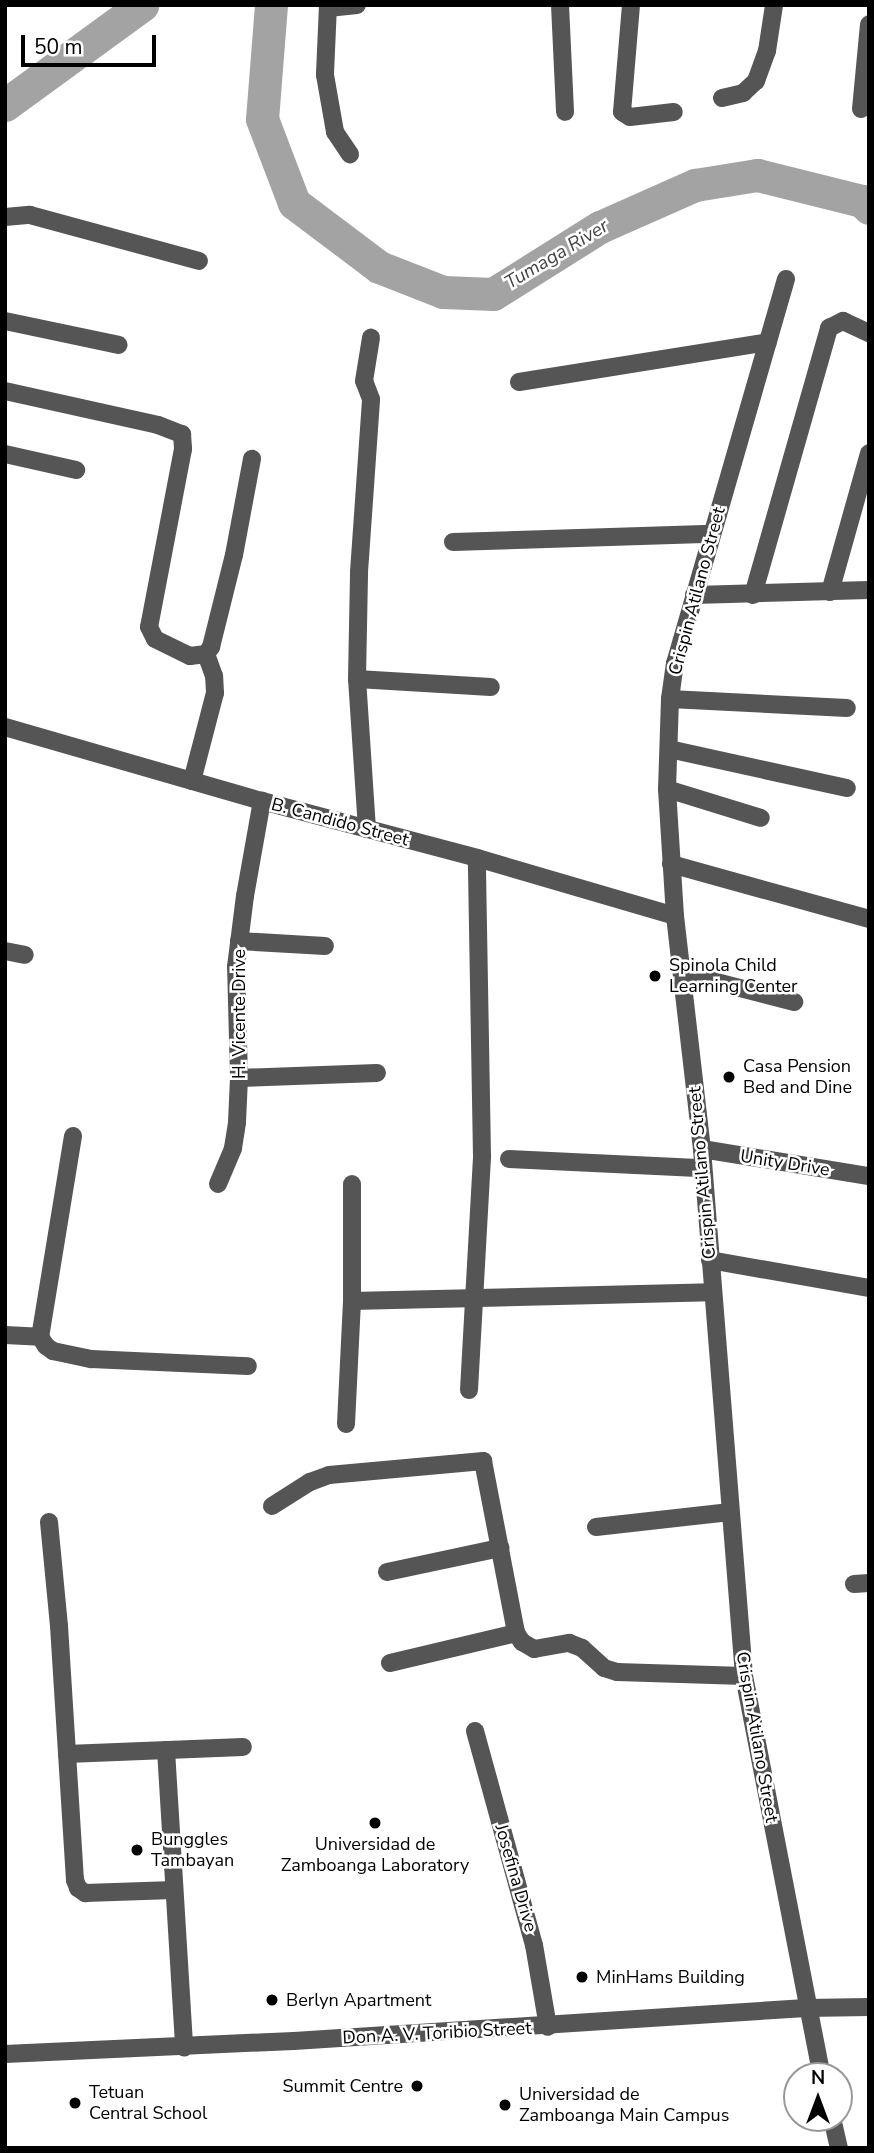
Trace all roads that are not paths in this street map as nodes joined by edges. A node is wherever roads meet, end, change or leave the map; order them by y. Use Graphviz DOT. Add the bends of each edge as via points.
graph roads {
  1 [pos="357,5"];
  2 [pos="560,5"];
  3 [pos="631,5"];
  4 [pos="774,5"];
  5 [pos="328,7"];
  6 [pos="869,24"];
  7 [pos="866,88"];
  8 [pos="722,98"];
  9 [pos="861,109"];
  10 [pos="565,112"];
  11 [pos="674,112"];
  12 [pos="350,154"];
  13 [pos="5,217"];
  14 [pos="199,261"];
  15 [pos="786,279"];
  16 [pos="5,321"];
  17 [pos="869,333"];
  18 [pos="371,338"];
  19 [pos="768,342"];
  20 [pos="119,345"];
  21 [pos="519,382"];
  22 [pos="5,391"];
  23 [pos="869,453"];
  24 [pos="5,454"];
  25 [pos="252,459"];
  26 [pos="76,470"];
  27 [pos="712,534"];
  28 [pos="453,542"];
  29 [pos="869,590"];
  30 [pos="830,592"];
  31 [pos="695,595"];
  32 [pos="753,595"];
  33 [pos="206,654"];
  34 [pos="357,679"];
  35 [pos="491,687"];
  36 [pos="670,699"];
  37 [pos="847,708"];
  38 [pos="5,727"];
  39 [pos="669,749"];
  40 [pos="191,780"];
  41 [pos="847,788"];
  42 [pos="667,789"];
  43 [pos="262,801"];
  44 [pos="761,818"];
  45 [pos="367,829"];
  46 [pos="477,858"];
  47 [pos="671,863"];
  48 [pos="675,916"];
  49 [pos="869,919"];
  50 [pos="239,941"];
  51 [pos="325,946"];
  52 [pos="5,951"];
  53 [pos="25,955"];
  54 [pos="682,973"];
  55 [pos="793,1002"];
  56 [pos="377,1073"];
  57 [pos="239,1079"];
  58 [pos="73,1136"];
  59 [pos="702,1149"];
  60 [pos="509,1159"];
  61 [pos="703,1168"];
  62 [pos="869,1177"];
  63 [pos="218,1184"];
  64 [pos="352,1184"];
  65 [pos="710,1260"];
  66 [pos="869,1288"];
  67 [pos="711,1292"];
  68 [pos="475,1298"];
  69 [pos="352,1301"];
  70 [pos="5,1335"];
  71 [pos="40,1337"];
  72 [pos="248,1366"];
  73 [pos="470,1390"];
  74 [pos="346,1424"];
  75 [pos="272,1506"];
  76 [pos="730,1512"];
  77 [pos="49,1522"];
  78 [pos="596,1527"];
  79 [pos="500,1548"];
  80 [pos="387,1572"];
  81 [pos="516,1633"];
  82 [pos="390,1663"];
  83 [pos="744,1676"];
  84 [pos="475,1731"];
  85 [pos="243,1747"];
  86 [pos="166,1750"];
  87 [pos="67,1754"];
  88 [pos="174,1890"];
  89 [pos="869,2007"];
  90 [pos="806,2008"];
  91 [pos="548,2027"];
  92 [pos="184,2046"];
  93 [pos="5,2054"];
  94 [pos="819,2062"];
  1 -- 5 [label="street"];
  2 -- 10 [label="street"];
  3 -- 11 [label="street" via="622,112 630,117"];
  4 -- 8 [label="street" via="767,51 756,80 743,93"];
  5 -- 12 [label="street" via="325,75 335,132"];
  6 -- 7 [label="street"];
  7 -- 9 [label="street"];
  13 -- 14 [label="street" via="30,215"];
  15 -- 19 [label="street, Crispin Atilano Street"];
  16 -- 20 [label="street"];
  17 -- 32 [label="street" via="843,321 830,328"];
  18 -- 34 [label="street" via="364,381 371,398"];
  19 -- 21 [label="street"];
  19 -- 27 [label="street, Crispin Atilano Street"];
  22 -- 33 [label="street" via="182,433 183,449 149,627 155,639 176,652"];
  23 -- 30 [label="street"];
  24 -- 26 [label="street"];
  25 -- 33 [label="street" via="231,567"];
  27 -- 28 [label="street"];
  27 -- 31 [label="street, Crispin Atilano Street"];
  29 -- 30 [label="street"];
  30 -- 32 [label="street"];
  31 -- 32 [label="street"];
  31 -- 36 [label="street, Crispin Atilano Street" via="675,663"];
  33 -- 40 [label="street" via="215,693"];
  34 -- 35 [label="street"];
  34 -- 45 [label="street"];
  36 -- 37 [label="street"];
  36 -- 39 [label="street, Crispin Atilano Street"];
  38 -- 40 [label="street, B. Candido Street"];
  39 -- 41 [label="street"];
  39 -- 42 [label="street, Crispin Atilano Street"];
  40 -- 43 [label="street, B. Candido Street"];
  42 -- 44 [label="street"];
  42 -- 47 [label="street, Crispin Atilano Street"];
  43 -- 45 [label="street, B. Candido Street"];
  43 -- 50 [label="street, H. Vicente Drive"];
  45 -- 46 [label="street, B. Candido Street"];
  46 -- 48 [label="street, B. Candido Street"];
  46 -- 68 [label="street" via="482,1156"];
  47 -- 48 [label="street, Crispin Atilano Street"];
  47 -- 49 [label="street"];
  48 -- 54 [label="street, Crispin Atilano Street"];
  50 -- 51 [label="street"];
  50 -- 57 [label="street, H. Vicente Drive"];
  52 -- 53 [label="street"];
  54 -- 55 [label="street"];
  54 -- 59 [label="street, Crispin Atilano Street"];
  56 -- 57 [label="street"];
  57 -- 63 [label="street, H. Vicente Drive" via="233,1148"];
  58 -- 71 [label="street"];
  59 -- 61 [label="street, Crispin Atilano Street"];
  59 -- 62 [label="street, Unity Drive"];
  60 -- 61 [label="street"];
  61 -- 65 [label="street, Crispin Atilano Street"];
  64 -- 69 [label="street"];
  65 -- 66 [label="street"];
  65 -- 67 [label="street, Crispin Atilano Street"];
  67 -- 68 [label="street"];
  67 -- 76 [label="street, Crispin Atilano Street"];
  68 -- 69 [label="street"];
  68 -- 73 [label="street"];
  69 -- 74 [label="street"];
  70 -- 71 [label="street"];
  71 -- 72 [label="street" via="53,1351 91,1359"];
  75 -- 79 [label="street" via="328,1475 483,1461"];
  76 -- 78 [label="street"];
  76 -- 83 [label="street, Crispin Atilano Street"];
  77 -- 87 [label="street"];
  79 -- 80 [label="street"];
  79 -- 81 [label="street"];
  81 -- 82 [label="street"];
  81 -- 83 [label="street" via="534,1649 569,1643 582,1648 604,1668 617,1672"];
  83 -- 90 [label="street, Crispin Atilano Street"];
  84 -- 91 [label="street, Josefina Drive" via="534,1945"];
  85 -- 86 [label="street"];
  86 -- 87 [label="street"];
  86 -- 88 [label="street"];
  87 -- 88 [label="street" via="78,1888 85,1893"];
  88 -- 92 [label="street"];
  89 -- 90 [label="street, Don A. V. Toribio Street"];
  90 -- 91 [label="street, Don A. V. Toribio Street"];
  90 -- 94 [label="street, Crispin Atilano Street"];
  91 -- 92 [label="street, Don A. V. Toribio Street"];
  92 -- 93 [label="street, Don A. V. Toribio Street"];
}
